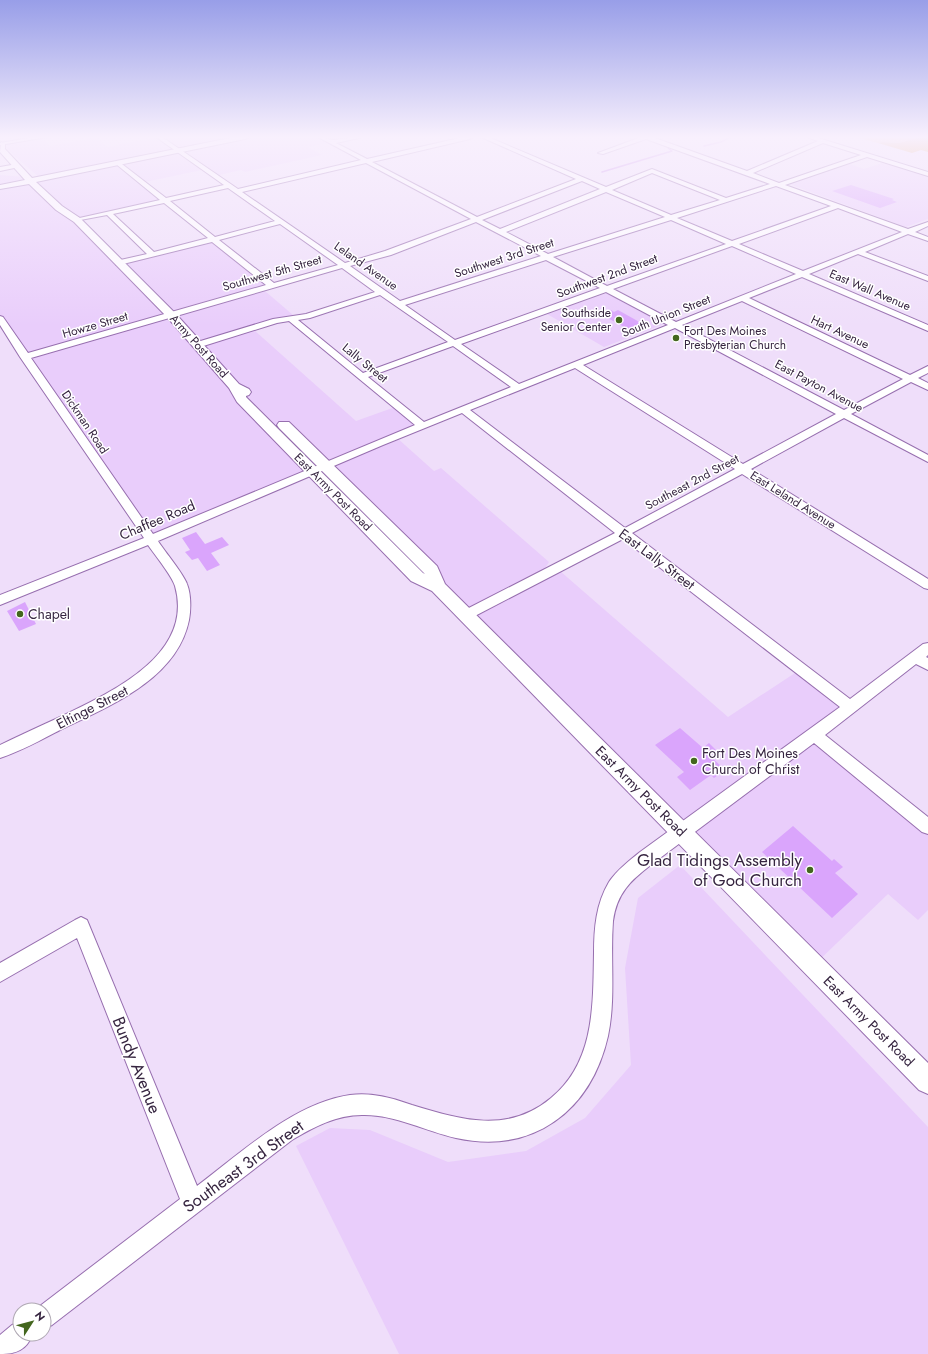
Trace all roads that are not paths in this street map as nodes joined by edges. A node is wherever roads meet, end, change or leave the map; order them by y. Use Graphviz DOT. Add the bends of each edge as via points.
graph roads {
  1 [pos="54,200"];
  2 [pos="164,200"];
  3 [pos="250,200"];
  4 [pos="441,200"];
  5 [pos="526,200"];
  6 [pos="578,200"];
  7 [pos="632,200"];
  8 [pos="726,200"];
  9 [pos="822,200"];
  10 [pos="838,206"];
  11 [pos="108,213"];
  12 [pos="671,217"];
  13 [pos="477,219"];
  14 [pos="77,220"];
  15 [pos="281,222"];
  16 [pos="928,224"];
  17 [pos="500,232"];
  18 [pos="909,232"];
  19 [pos="212,239"];
  20 [pos="928,239"];
  21 [pos="733,244"];
  22 [pos="859,252"];
  23 [pos="152,254"];
  24 [pos="547,257"];
  25 [pos="119,263"];
  26 [pos="343,265"];
  27 [pos="803,274"];
  28 [pos="928,279"];
  29 [pos="272,286"];
  30 [pos="607,289"];
  31 [pos="382,292"];
  32 [pos="742,298"];
  33 [pos="399,304"];
  34 [pos="171,315"];
  35 [pos="0,319"];
  36 [pos="291,319"];
  37 [pos="676,325"];
  38 [pos="928,328"];
  39 [pos="455,343"];
  40 [pos="197,345"];
  41 [pos="25,357"];
  42 [pos="577,365"];
  43 [pos="928,369"];
  44 [pos="362,376"];
  45 [pos="910,378"];
  46 [pos="236,387"];
  47 [pos="928,387"];
  48 [pos="519,388"];
  49 [pos="464,410"];
  50 [pos="844,414"];
  51 [pos="423,426"];
  52 [pos="928,459"];
  53 [pos="318,469"];
  54 [pos="744,469"];
  55 [pos="624,533"];
  56 [pos="150,540"];
  57 [pos="928,585"];
  58 [pos="0,600"];
  59 [pos="466,615"];
  60 [pos="924,657"];
  61 [pos="851,708"];
  62 [pos="814,736"];
  63 [pos="0,752"];
  64 [pos="928,827"];
  65 [pos="682,832"];
  66 [pos="0,973"];
  67 [pos="928,1081"];
  68 [pos="193,1203"];
  69 [pos="52,1311"];
  70 [pos="12,1341"];
  71 [pos="0,1350"];
  1 -- 14 [label="main road, Army Post Road" via="69,217"];
  2 -- 11 [label="street"];
  2 -- 19 [label="street"];
  3 -- 15 [label="street, Leland Avenue"];
  4 -- 13 [label="street, East Payton Avenue"];
  5 -- 13 [label="street, Southwest 5th Street"];
  6 -- 17 [label="street"];
  7 -- 12 [label="street, East Wall Avenue"];
  8 -- 12 [label="street, Southwest 3rd Street"];
  9 -- 10 [label="street"];
  10 -- 18 [label="street"];
  10 -- 21 [label="street, Southwest 2nd Street"];
  11 -- 14 [label="street"];
  11 -- 23 [label="street"];
  12 -- 21 [label="street, East Wall Avenue"];
  12 -- 24 [label="street, Southwest 3rd Street"];
  13 -- 17 [label="street, East Payton Avenue"];
  13 -- 26 [label="street, Southwest 5th Street" via="401,248"];
  14 -- 25 [label="main road, Army Post Road"];
  15 -- 19 [label="street"];
  15 -- 26 [label="street, Leland Avenue"];
  16 -- 18 [label="street, South Union Street"];
  17 -- 24 [label="street, East Payton Avenue"];
  18 -- 20 [label="street"];
  18 -- 22 [label="street, South Union Street"];
  19 -- 23 [label="street"];
  19 -- 29 [label="street"];
  21 -- 27 [label="street, East Wall Avenue"];
  21 -- 30 [label="street, Southwest 2nd Street"];
  22 -- 27 [label="street, South Union Street"];
  22 -- 28 [label="street"];
  23 -- 25 [label="street"];
  24 -- 30 [label="street, East Payton Avenue"];
  24 -- 33 [label="street, Southwest 3rd Street"];
  25 -- 34 [label="main road, Army Post Road"];
  26 -- 29 [label="street, Southwest 5th Street"];
  26 -- 31 [label="street, Leland Avenue"];
  27 -- 32 [label="street, South Union Street"];
  27 -- 38 [label="street, East Wall Avenue"];
  29 -- 34 [label="street, Southwest 5th Street"];
  30 -- 37 [label="street, East Payton Avenue"];
  30 -- 39 [label="street, Southwest 2nd Street"];
  31 -- 33 [label="street, Leland Avenue"];
  31 -- 36 [label="street"];
  32 -- 37 [label="street, South Union Street"];
  32 -- 45 [label="street, Hart Avenue"];
  33 -- 39 [label="street, Leland Avenue"];
  34 -- 40 [label="main road, Army Post Road"];
  34 -- 41 [label="street, Howze Street"];
  35 -- 41 [label="street, Dickman Road"];
  36 -- 40 [label="street" via="276,321"];
  36 -- 44 [label="street, Lally Street"];
  37 -- 42 [label="street, South Union Street"];
  37 -- 50 [label="street, East Payton Avenue"];
  39 -- 44 [label="street, Southwest 2nd Street"];
  39 -- 48 [label="street, Leland Avenue"];
  40 -- 46 [label="main road, Army Post Road"];
  41 -- 56 [label="street, Dickman Road"];
  42 -- 48 [label="street, South Union Street"];
  42 -- 54 [label="street, East Leland Avenue"];
  43 -- 45 [label="street, Southeast 2nd Street"];
  44 -- 51 [label="street, Lally Street"];
  45 -- 47 [label="street, Hart Avenue"];
  45 -- 50 [label="street, Southeast 2nd Street"];
  46 -- 53 [label="main road, East Army Post Road" via="241,399"];
  48 -- 49 [label="street, South Union Street"];
  49 -- 51 [label="street, South Union Street"];
  49 -- 55 [label="street, East Lally Street"];
  50 -- 52 [label="street, East Payton Avenue"];
  50 -- 54 [label="street, Southeast 2nd Street"];
  51 -- 53 [label="street, South Union Street"];
  53 -- 56 [label="street, Chaffee Road"];
  53 -- 59 [label="main road, East Army Post Road" via="431,570 438,587"];
  54 -- 55 [label="street, Southeast 2nd Street"];
  54 -- 57 [label="street, East Leland Avenue"];
  55 -- 59 [label="street, Southeast 2nd Street"];
  55 -- 61 [label="street, East Lally Street"];
  56 -- 58 [label="street, Chaffee Road"];
  56 -- 63 [label="street, Eltinge Street" via="181,584 184,595 184,617 173,644 152,670 120,694"];
  59 -- 65 [label="main road, East Army Post Road"];
  60 -- 61 [label="street, Southeast 3rd Street"];
  61 -- 62 [label="street, Southeast 3rd Street"];
  62 -- 64 [label="street"];
  62 -- 65 [label="street, Southeast 3rd Street"];
  65 -- 67 [label="main road, East Army Post Road"];
  65 -- 68 [label="street, Southeast 3rd Street" via="633,868 621,879 613,892 603,929 601,1015 596,1048 575,1089 559,1105 519,1128 496,1132 474,1132 453,1128 375,1105 352,1105 329,1110 307,1119 285,1133"];
  66 -- 68 [label="street, Bundy Avenue" via="81,926"];
  68 -- 69 [label="street, Southeast 3rd Street"];
  70 -- 71 [label="street"];
}
